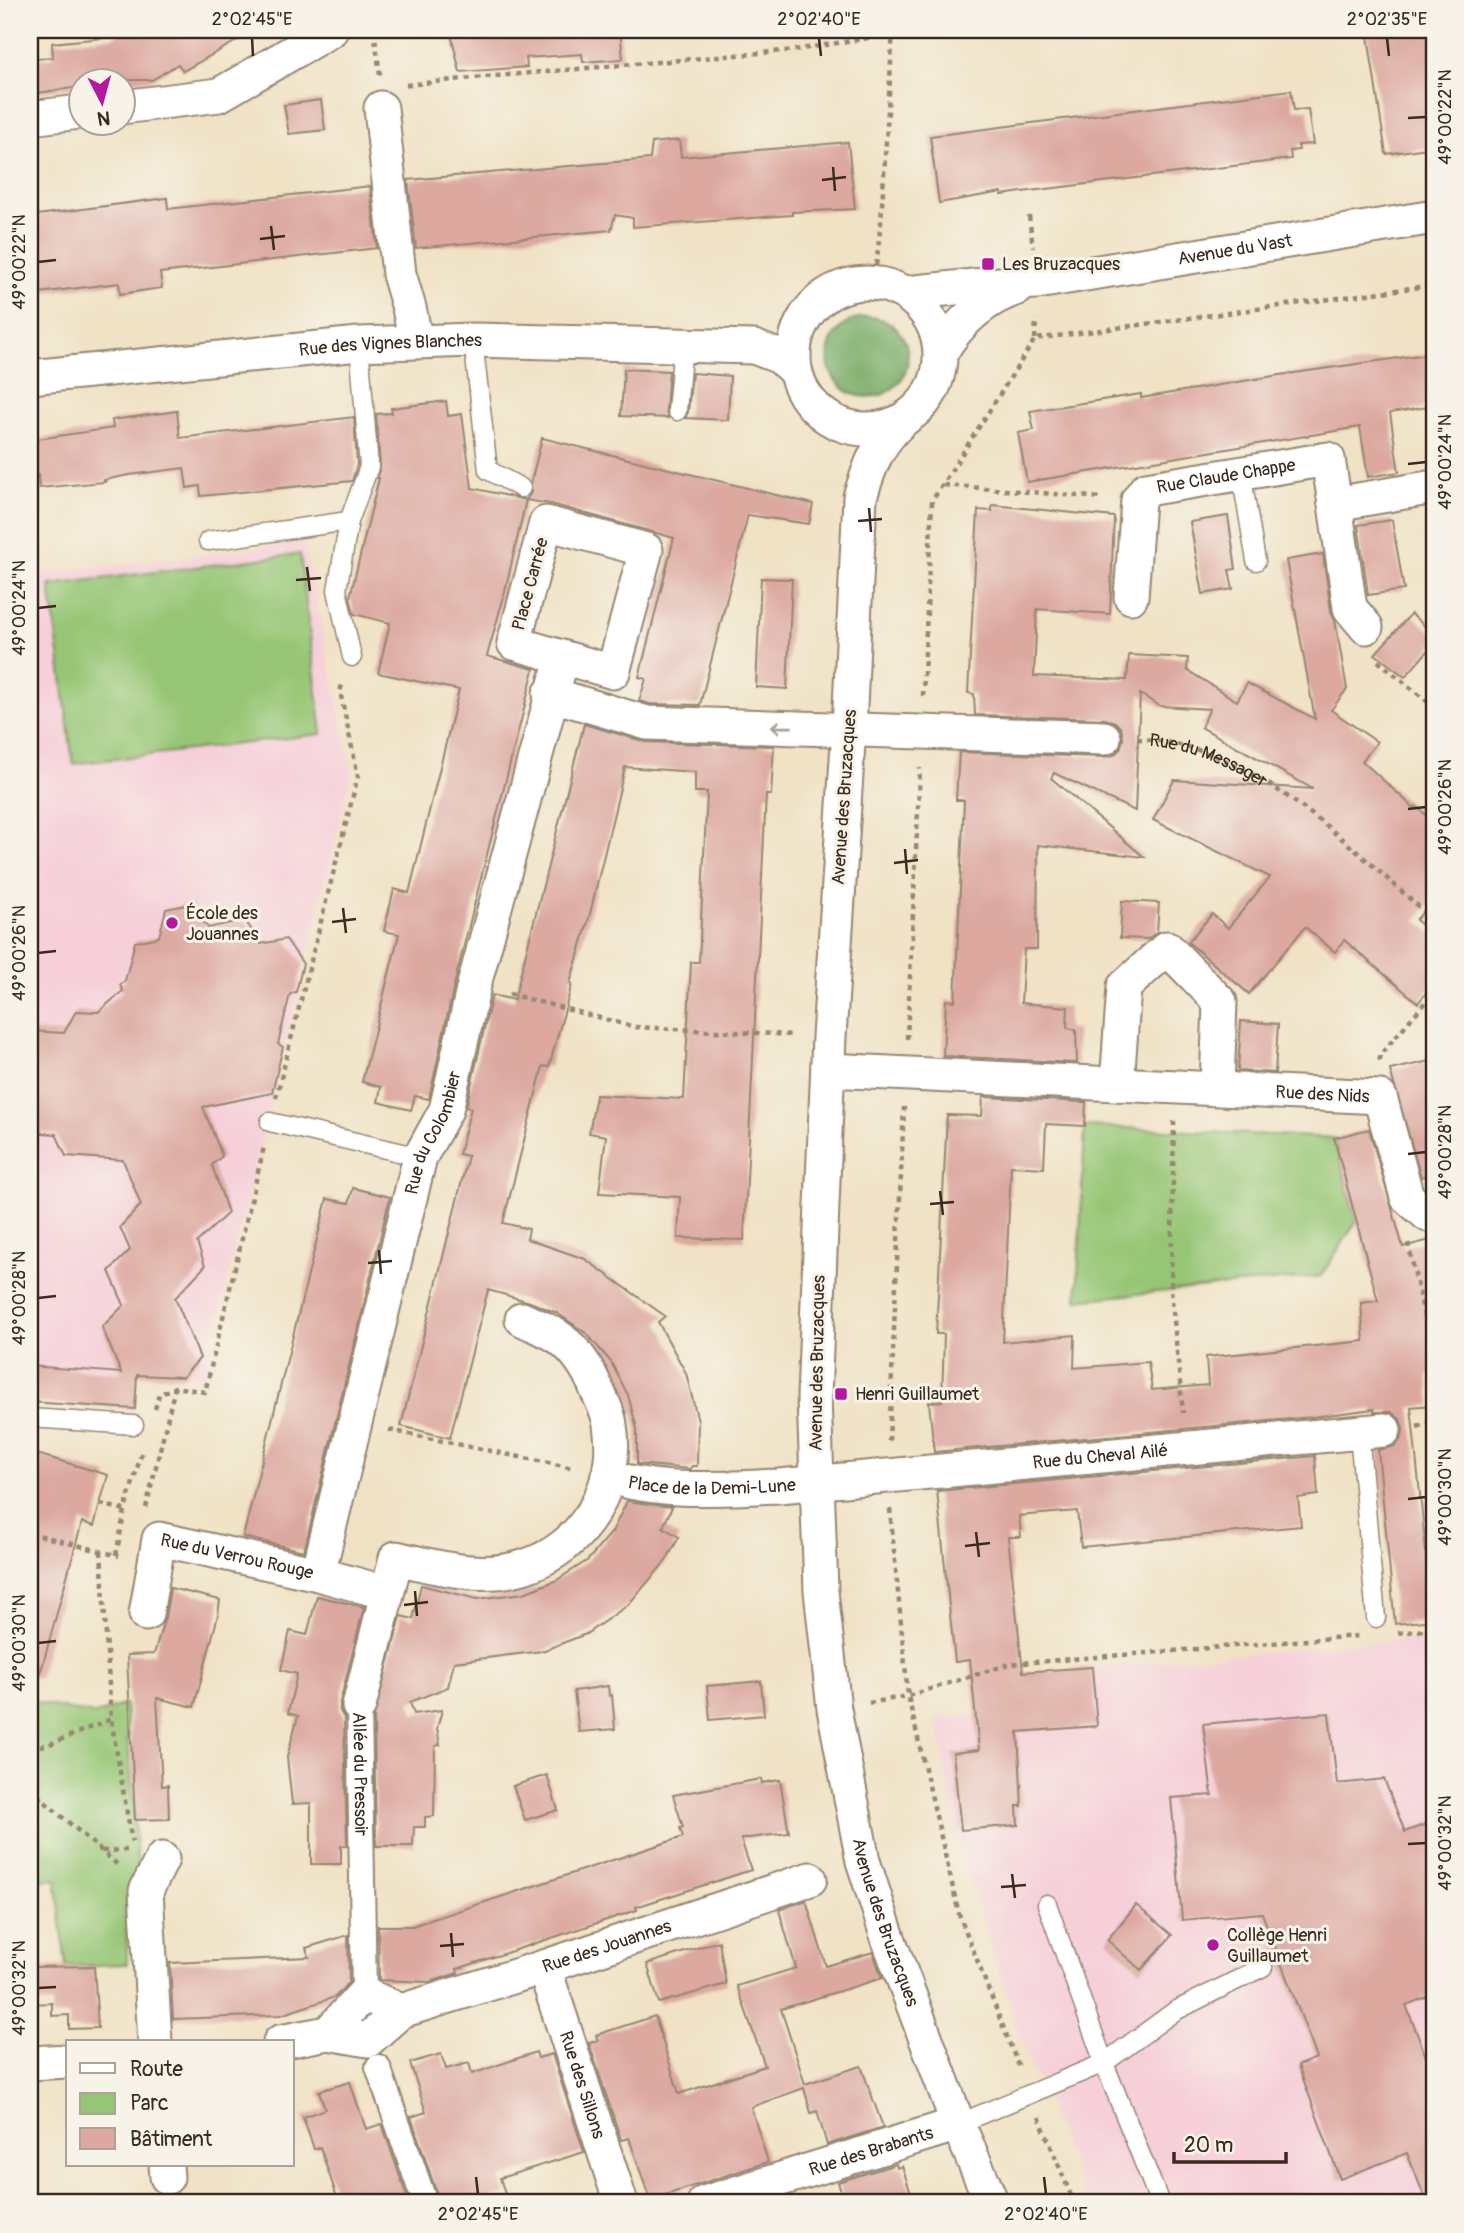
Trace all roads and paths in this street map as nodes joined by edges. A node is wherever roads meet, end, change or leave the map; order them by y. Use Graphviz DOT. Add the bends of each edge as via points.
graph roads {
  1 [pos="331,30"];
  2 [pos="374,30"];
  3 [pos="994,30"];
  4 [pos="893,32"];
  5 [pos="379,72"];
  6 [pos="391,97"];
  7 [pos="136,105"];
  8 [pos="66,114"];
  9 [pos="30,118"];
  10 [pos="1434,217"];
  11 [pos="1037,282"];
  12 [pos="874,283"];
  13 [pos="1434,285"];
  14 [pos="906,293"];
  15 [pos="796,337"];
  16 [pos="473,340"];
  17 [pos="416,341"];
  18 [pos="359,344"];
  19 [pos="683,344"];
  20 [pos="754,347"];
  21 [pos="941,352"];
  22 [pos="795,371"];
  23 [pos="30,377"];
  24 [pos="677,411"];
  25 [pos="830,419"];
  26 [pos="902,421"];
  27 [pos="1241,473"];
  28 [pos="944,485"];
  29 [pos="1434,487"];
  30 [pos="521,488"];
  31 [pos="860,497"];
  32 [pos="1138,500"];
  33 [pos="1335,504"];
  34 [pos="349,521"];
  35 [pos="208,541"];
  36 [pos="1256,561"];
  37 [pos="1131,597"];
  38 [pos="1366,627"];
  39 [pos="352,657"];
  40 [pos="562,658"];
  41 [pos="1402,681"];
  42 [pos="550,694"];
  43 [pos="1434,707"];
  44 [pos="849,728"];
  45 [pos="921,732"];
  46 [pos="1104,738"];
  47 [pos="1434,920"];
  48 [pos="474,985"];
  49 [pos="1434,992"];
  50 [pos="829,1037"];
  51 [pos="829,1070"];
  52 [pos="906,1074"];
  53 [pos="1117,1084"];
  54 [pos="1174,1086"];
  55 [pos="1217,1088"];
  56 [pos="1380,1097"];
  57 [pos="270,1122"];
  58 [pos="420,1157"];
  59 [pos="1428,1215"];
  60 [pos="522,1319"];
  61 [pos="1434,1359"];
  62 [pos="175,1387"];
  63 [pos="155,1409"];
  64 [pos="170,1409"];
  65 [pos="30,1418"];
  66 [pos="354,1423"];
  67 [pos="134,1425"];
  68 [pos="1372,1431"];
  69 [pos="1187,1447"];
  70 [pos="608,1476"];
  71 [pos="887,1477"];
  72 [pos="816,1483"];
  73 [pos="100,1503"];
  74 [pos="125,1510"];
  75 [pos="30,1533"];
  76 [pos="101,1551"];
  77 [pos="116,1555"];
  78 [pos="396,1558"];
  79 [pos="153,1564"];
  80 [pos="318,1574"];
  81 [pos="387,1593"];
  82 [pos="146,1614"];
  83 [pos="1376,1618"];
  84 [pos="1434,1629"];
  85 [pos="1395,1633"];
  86 [pos="1368,1635"];
  87 [pos="908,1696"];
  88 [pos="359,1706"];
  89 [pos="834,1709"];
  90 [pos="111,1719"];
  91 [pos="30,1747"];
  92 [pos="30,1788"];
  93 [pos="162,1859"];
  94 [pos="810,1879"];
  95 [pos="1047,1904"];
  96 [pos="544,1967"];
  97 [pos="1263,1967"];
  98 [pos="365,1994"];
  99 [pos="401,2011"];
  100 [pos="328,2033"];
  101 [pos="155,2040"];
  102 [pos="291,2040"];
  103 [pos="373,2054"];
  104 [pos="66,2061"];
  105 [pos="30,2063"];
  106 [pos="1104,2063"];
  107 [pos="1028,2093"];
  108 [pos="958,2124"];
  109 [pos="425,2203"];
  110 [pos="621,2203"];
  111 [pos="704,2203"];
  112 [pos="992,2203"];
  113 [pos="1074,2203"];
  114 [pos="1160,2203"];
  1 -- 7 [label="street" via="219,95"];
  2 -- 5 [label="path"];
  3 -- 4 [label="path"];
  4 -- 6 [label="path" via="795,50 462,79"];
  4 -- 12 [label="path"];
  6 -- 17 [label="street" via="399,274"];
  8 -- 9 [label="street"];
  10 -- 11 [label="street, Avenue du Vast"];
  11 -- 14 [label="street, Avenue du Vast"];
  11 -- 21 [label="street, Avenue du Vast" via="982,306"];
  12 -- 14 [label="street"];
  12 -- 15 [label="street" via="840,287 825,296 802,321"];
  13 -- 28 [label="path" via="1035,339"];
  14 -- 21 [label="street" via="931,318"];
  15 -- 20 [label="street, Rue des Vignes Blanches"];
  15 -- 22 [label="street"];
  16 -- 17 [label="street, Rue des Vignes Blanches"];
  16 -- 19 [label="street, Rue des Vignes Blanches"];
  16 -- 30 [label="lane" via="488,470"];
  17 -- 18 [label="street, Rue des Vignes Blanches"];
  18 -- 23 [label="street, Rue des Vignes Blanches"];
  18 -- 34 [label="lane" via="369,467"];
  19 -- 20 [label="street, Rue des Vignes Blanches"];
  19 -- 24 [label="lane"];
  20 -- 22 [label="street, Rue des Vignes Blanches" via="780,357"];
  21 -- 26 [label="street" via="938,375 928,397"];
  22 -- 25 [label="street" via="810,402"];
  25 -- 26 [label="street" via="870,430"];
  25 -- 31 [label="street, Avenue des Bruzacques" via="849,454"];
  26 -- 31 [label="street, Avenue des Bruzacques" via="880,444"];
  27 -- 32 [label="street, Rue Claude Chappe" via="1146,489"];
  27 -- 33 [label="street, Rue Claude Chappe" via="1328,458"];
  27 -- 36 [label="lane"];
  28 -- 32 [label="path"];
  28 -- 45 [label="path" via="932,501"];
  29 -- 33 [label="street"];
  31 -- 44 [label="street, Avenue des Bruzacques"];
  32 -- 37 [label="street, Rue Claude Chappe"];
  33 -- 38 [label="street, Rue Claude Chappe" via="1350,608"];
  34 -- 35 [label="lane"];
  34 -- 39 [label="lane" via="337,590"];
  40 -- 40 [label="street, Place Carrée" via="514,643 546,523 646,550 613,672"];
  40 -- 42 [label="street, Rue du Colombier"];
  41 -- 43 [label="path"];
  44 -- 42 [label="street, one-way" via="647,723"];
  42 -- 48 [label="street, Rue du Colombier"];
  44 -- 45 [label="street"];
  44 -- 50 [label="street, Avenue des Bruzacques"];
  45 -- 46 [label="street"];
  45 -- 52 [label="path"];
  46 -- 47 [label="path, Rue du Messager" via="1171,742 1223,758 1259,776 1306,810"];
  48 -- 50 [label="path" via="635,1027"];
  48 -- 58 [label="street, Rue du Colombier" via="446,1110"];
  49 -- 56 [label="path" via="1380,1055"];
  50 -- 51 [label="street, Avenue des Bruzacques"];
  51 -- 52 [label="street, Rue des Nids"];
  51 -- 72 [label="street, Avenue des Bruzacques" via="814,1397"];
  52 -- 53 [label="street, Rue des Nids"];
  52 -- 71 [label="path"];
  53 -- 54 [label="street, Rue des Nids"];
  53 -- 55 [label="street" via="1124,987 1167,948 1220,1002"];
  54 -- 55 [label="street, Rue des Nids"];
  54 -- 69 [label="path" via="1171,1290"];
  55 -- 56 [label="street, Rue des Nids"];
  56 -- 59 [label="street, Rue des Nids" via="1406,1197"];
  57 -- 58 [label="lane"];
  58 -- 66 [label="street, Rue du Colombier"];
  59 -- 61 [label="path" via="1408,1244"];
  60 -- 70 [label="street, Place de la Demi-Lune" via="559,1337 592,1378 610,1422"];
  62 -- 63 [label="path" via="159,1394"];
  63 -- 64 [label="path"];
  63 -- 67 [label="path"];
  65 -- 67 [label="lane"];
  66 -- 70 [label="path"];
  66 -- 80 [label="street, Rue du Colombier"];
  67 -- 74 [label="path" via="146,1437"];
  68 -- 69 [label="street, Rue du Cheval Ailé"];
  68 -- 83 [label="lane"];
  69 -- 71 [label="street, Rue du Cheval Ailé"];
  70 -- 72 [label="street, Place de la Demi-Lune" via="702,1489"];
  70 -- 78 [label="street, Place de la Demi-Lune" via="597,1508 579,1533 553,1555 522,1567 457,1572"];
  71 -- 72 [label="street, Rue du Cheval Ailé"];
  71 -- 87 [label="path"];
  72 -- 89 [label="street, Avenue des Bruzacques" via="821,1591"];
  73 -- 74 [label="path"];
  74 -- 77 [label="path"];
  75 -- 76 [label="path"];
  76 -- 77 [label="path"];
  76 -- 90 [label="path"];
  77 -- 79 [label="path"];
  78 -- 81 [label="street, Allée du Pressoir"];
  79 -- 80 [label="street, Rue du Verrou Rouge" via="159,1539"];
  79 -- 82 [label="street, Rue du Verrou Rouge"];
  80 -- 81 [label="street, Rue du Verrou Rouge"];
  81 -- 88 [label="street, Allée du Pressoir"];
  84 -- 85 [label="path"];
  86 -- 87 [label="path" via="1010,1664"];
  87 -- 89 [label="path"];
  87 -- 107 [label="path" via="959,1914"];
  88 -- 98 [label="street, Allée du Pressoir"];
  89 -- 108 [label="street, Avenue des Bruzacques" via="863,1861"];
  90 -- 91 [label="path" via="48,1745"];
  90 -- 92 [label="path" via="133,1850 102,1851"];
  93 -- 101 [label="street" via="146,1891"];
  94 -- 96 [label="street, Rue des Jouannes"];
  95 -- 106 [label="lane"];
  96 -- 99 [label="street, Rue des Jouannes"];
  96 -- 110 [label="street, Rue des Sillons"];
  97 -- 106 [label="lane" via="1175,2011"];
  98 -- 99 [label="street"];
  98 -- 100 [label="street"];
  99 -- 103 [label="street, Rue des Jouannes"];
  100 -- 102 [label="street"];
  100 -- 103 [label="street"];
  103 -- 109 [label="street"];
  104 -- 105 [label="street"];
  106 -- 107 [label="lane"];
  106 -- 114 [label="lane"];
  107 -- 108 [label="lane"];
  107 -- 113 [label="path"];
  108 -- 111 [label="street, Rue des Brabants"];
  108 -- 112 [label="street, Avenue des Bruzacques"];
}
